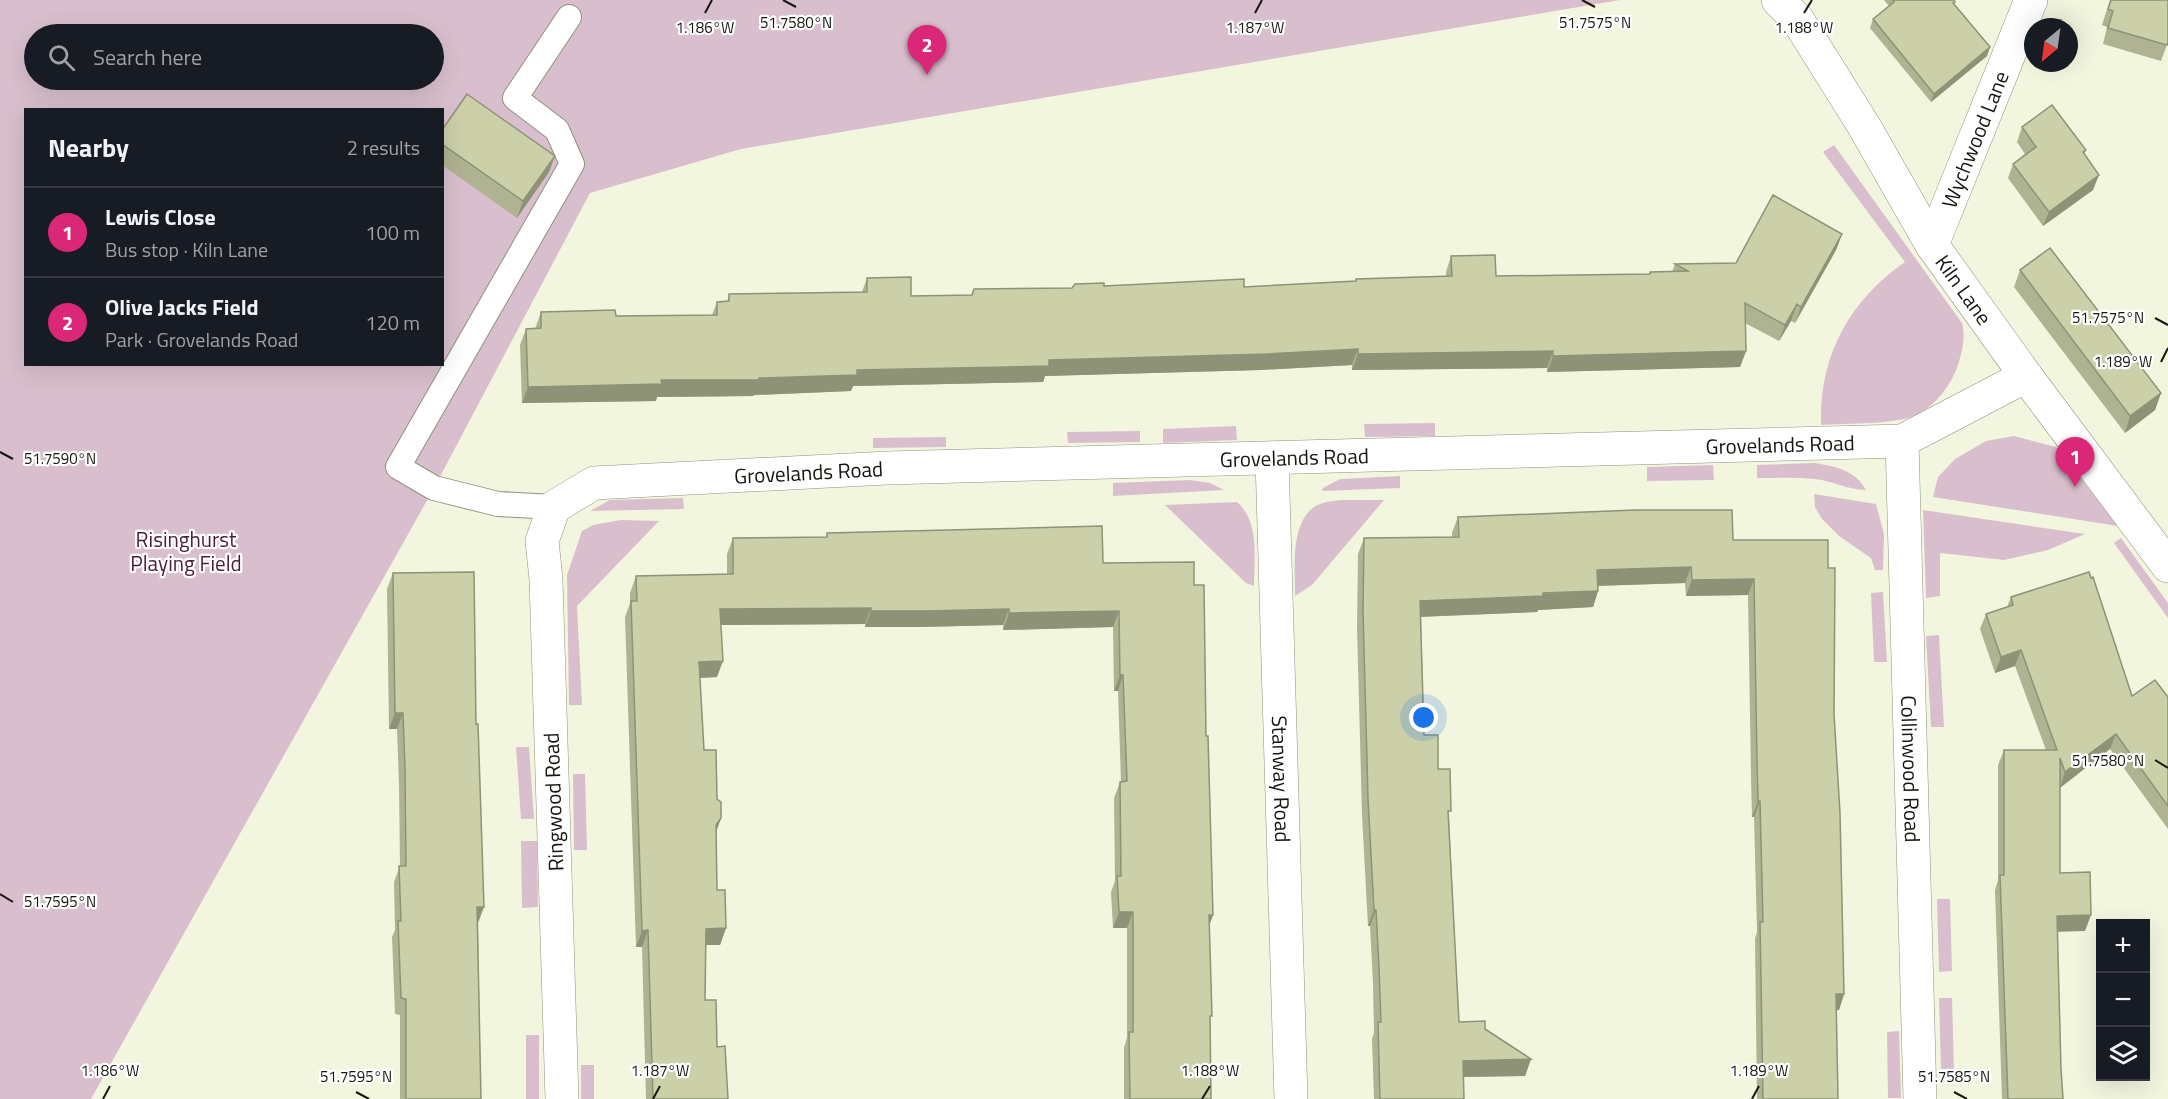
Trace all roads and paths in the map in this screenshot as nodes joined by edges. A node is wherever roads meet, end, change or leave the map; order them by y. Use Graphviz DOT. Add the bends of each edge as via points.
graph roads {
  1 [pos="1778,0"];
  2 [pos="2031,0"];
  3 [pos="569,17"];
  4 [pos="1932,245"];
  5 [pos="2026,376"];
  6 [pos="1902,441"];
  7 [pos="1272,459"];
  8 [pos="554,507"];
  9 [pos="2168,566"];
  10 [pos="562,1099"];
  11 [pos="1290,1099"];
  12 [pos="1920,1099"];
  1 -- 4 [label="street, Kiln Lane" via="1797,19"];
  2 -- 4 [label="street, Wychwood Lane"];
  3 -- 8 [label="lane" via="515,98 557,130 572,164 398,466 434,488 498,504"];
  4 -- 5 [label="street, Kiln Lane"];
  5 -- 6 [label="street, Grovelands Road"];
  5 -- 9 [label="street, Kiln Lane"];
  6 -- 7 [label="street, Grovelands Road"];
  6 -- 12 [label="street, Collinwood Road"];
  7 -- 8 [label="street, Grovelands Road" via="887,468 594,483"];
  7 -- 11 [label="street, Stanway Road"];
  8 -- 10 [label="street, Ringwood Road" via="542,541"];
}
